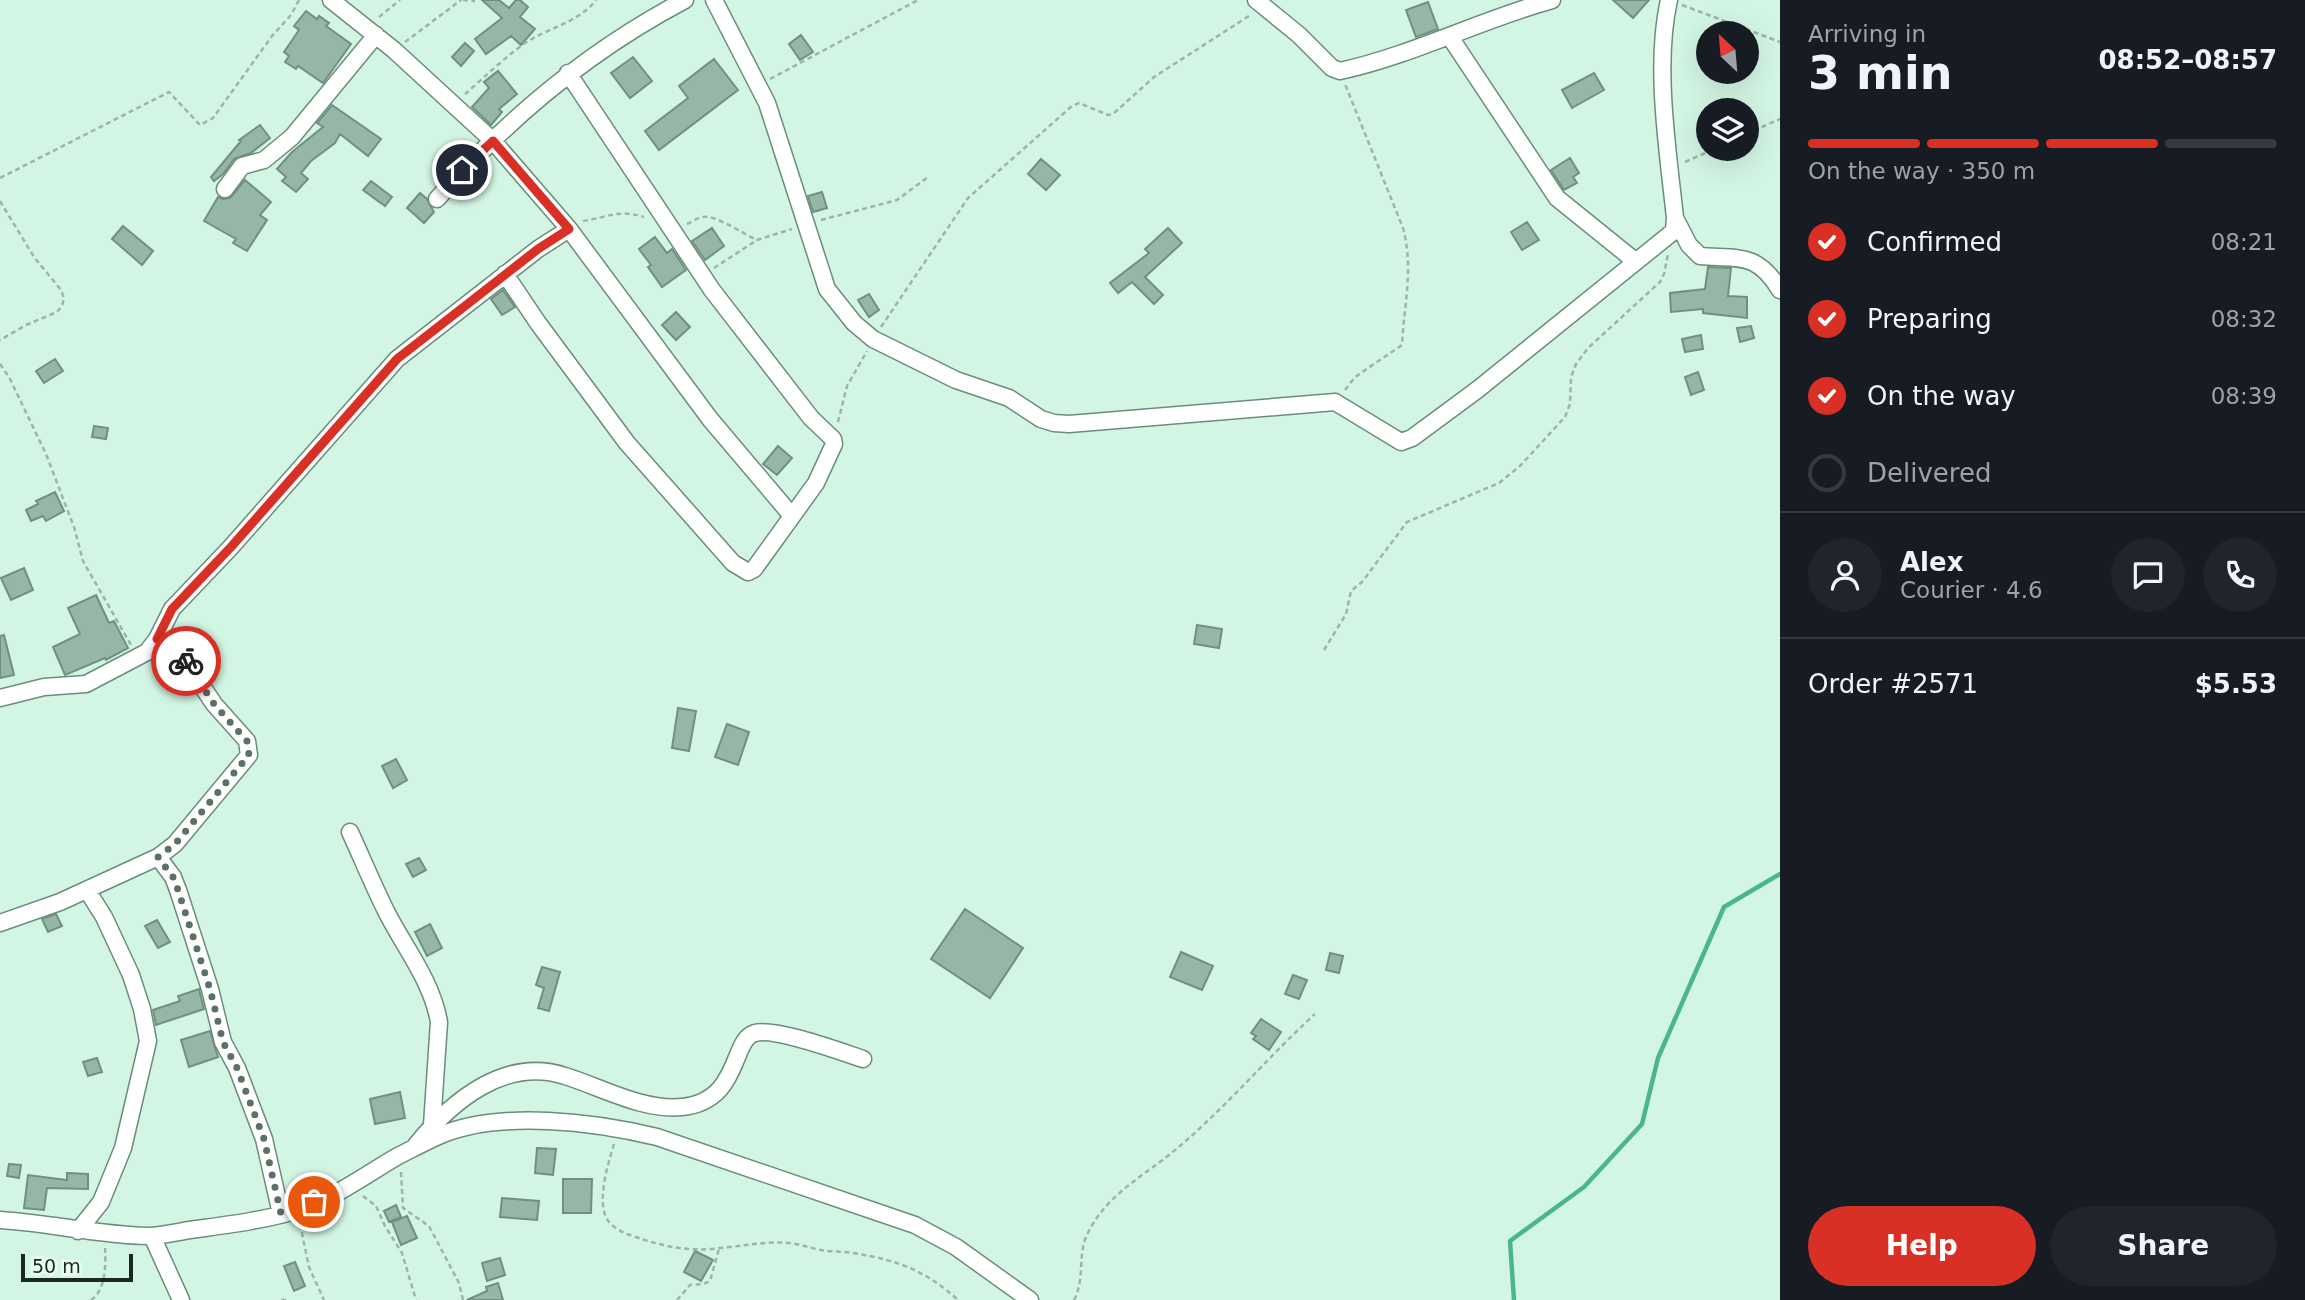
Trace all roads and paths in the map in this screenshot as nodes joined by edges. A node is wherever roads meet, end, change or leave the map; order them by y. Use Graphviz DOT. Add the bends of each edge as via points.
graph roads {
  1 [pos="299,0"];
  2 [pos="331,0"];
  3 [pos="400,0"];
  4 [pos="462,0"];
  5 [pos="596,0"];
  6 [pos="685,0"];
  7 [pos="714,0"];
  8 [pos="918,0"];
  9 [pos="1552,0"];
  10 [pos="1669,0"];
  11 [pos="475,1"];
  12 [pos="1259,4"];
  13 [pos="370,32"];
  14 [pos="1450,37"];
  15 [pos="1780,42"];
  16 [pos="394,50"];
  17 [pos="1340,71"];
  18 [pos="568,73"];
  19 [pos="758,86"];
  20 [pos="452,105"];
  21 [pos="1780,119"];
  22 [pos="1759,128"];
  23 [pos="493,141"];
  24 [pos="1696,157"];
  25 [pos="1670,169"];
  26 [pos="928,177"];
  27 [pos="0,178"];
  28 [pos="225,189"];
  29 [pos="437,199"];
  30 [pos="0,201"];
  31 [pos="564,223"];
  32 [pos="807,224"];
  33 [pos="1674,224"];
  34 [pos="668,225"];
  35 [pos="757,240"];
  36 [pos="1635,261"];
  37 [pos="505,274"];
  38 [pos="702,276"];
  39 [pos="1780,290"];
  40 [pos="873,339"];
  41 [pos="0,340"];
  42 [pos="0,364"];
  43 [pos="1335,402"];
  44 [pos="833,439"];
  45 [pos="792,516"];
  46 [pos="157,639"];
  47 [pos="1324,650"];
  48 [pos="139,658"];
  49 [pos="0,698"];
  50 [pos="350,832"];
  51 [pos="158,857"];
  52 [pos="87,890"];
  53 [pos="0,923"];
  54 [pos="1315,1014"];
  55 [pos="863,1059"];
  56 [pos="432,1125"];
  57 [pos="618,1128"];
  58 [pos="405,1153"];
  59 [pos="349,1186"];
  60 [pos="289,1212"];
  61 [pos="0,1220"];
  62 [pos="78,1231"];
  63 [pos="105,1233"];
  64 [pos="152,1236"];
  65 [pos="719,1248"];
  66 [pos="91,1300"];
  67 [pos="181,1300"];
  68 [pos="281,1300"];
  69 [pos="288,1300"];
  70 [pos="324,1300"];
  71 [pos="416,1300"];
  72 [pos="463,1300"];
  73 [pos="677,1300"];
  74 [pos="957,1300"];
  75 [pos="1030,1300"];
  76 [pos="1074,1300"];
  1 -- 27 [label="path" via="213,118 200,125 169,92"];
  2 -- 13 [label="street"];
  3 -- 13 [label="path"];
  4 -- 11 [label="path"];
  4 -- 16 [label="path"];
  5 -- 20 [label="path" via="571,20 527,42"];
  6 -- 18 [label="street"];
  7 -- 19 [label="street"];
  8 -- 19 [label="path"];
  9 -- 14 [label="street"];
  10 -- 15 [label="path"];
  10 -- 25 [label="street" via="1664,23 1664,121"];
  12 -- 17 [label="street"];
  12 -- 40 [label="path" via="1154,77 1113,114 1079,103 1072,106 968,198"];
  13 -- 16 [label="street"];
  13 -- 28 [label="street" via="292,137 264,160 242,166"];
  14 -- 17 [label="street"];
  14 -- 36 [label="street" via="1557,198"];
  16 -- 20 [label="street"];
  17 -- 43 [label="path" via="1403,228 1409,273 1402,345 1355,377"];
  18 -- 23 [label="street"];
  18 -- 34 [label="street"];
  19 -- 32 [label="street"];
  20 -- 23 [label="street"];
  21 -- 22 [label="path"];
  23 -- 29 [label="street"];
  23 -- 31 [label="street"];
  24 -- 25 [label="path"];
  25 -- 33 [label="street"];
  26 -- 32 [label="path" via="897,200"];
  30 -- 41 [label="path" via="64,298 57,312"];
  31 -- 34 [label="path" via="629,212"];
  31 -- 37 [label="street"];
  31 -- 45 [label="street" via="710,419"];
  32 -- 35 [label="path"];
  32 -- 40 [label="street" via="827,289"];
  33 -- 36 [label="street"];
  33 -- 39 [label="street" via="1700,256 1759,264"];
  33 -- 47 [label="path" via="1660,282 1576,364 1565,417 1499,483 1407,522 1351,591 1346,614"];
  34 -- 35 [label="path" via="681,227 705,217"];
  34 -- 38 [label="street"];
  35 -- 38 [label="path"];
  36 -- 43 [label="street" via="1412,438 1397,441"];
  37 -- 45 [label="street" via="627,443 741,569 754,569"];
  37 -- 46 [label="street" via="397,359 178,601"];
  38 -- 44 [label="street" via="811,418"];
  40 -- 43 [label="street" via="956,380 1009,398 1054,423"];
  40 -- 44 [label="path" via="847,386"];
  42 -- 48 [label="path" via="46,454 83,561"];
  44 -- 45 [label="street" via="816,483"];
  46 -- 48 [label="street"];
  46 -- 51 [label="street" via="172,641 214,704 247,741 249,755 175,844"];
  48 -- 49 [label="street" via="86,684 44,687"];
  50 -- 56 [label="street" via="437,1008"];
  51 -- 52 [label="street"];
  51 -- 60 [label="street" via="178,890 223,1042 237,1068"];
  52 -- 53 [label="street"];
  52 -- 62 [label="street" via="131,975 148,1041 123,1148 101,1202"];
  54 -- 76 [label="path" via="1199,1129 1114,1197 1084,1241 1082,1277"];
  55 -- 56 [label="street" via="757,1032 749,1035 729,1079 695,1105 667,1107 615,1097 562,1075 538,1072 482,1085"];
  56 -- 58 [label="street"];
  57 -- 58 [label="street" via="514,1121 443,1134"];
  57 -- 65 [label="path" via="603,1201 610,1224 659,1245"];
  57 -- 75 [label="street" via="688,1147 915,1225 956,1247"];
  58 -- 59 [label="street"];
  58 -- 72 [label="path" via="403,1208 429,1226"];
  59 -- 60 [label="street"];
  59 -- 71 [label="path" via="376,1206 402,1253"];
  60 -- 64 [label="street"];
  60 -- 70 [label="path"];
  61 -- 62 [label="street"];
  62 -- 63 [label="street"];
  63 -- 64 [label="street"];
  63 -- 66 [label="path" via="103,1277 99,1293"];
  64 -- 67 [label="street"];
  65 -- 73 [label="path" via="710,1281 690,1285"];
  65 -- 74 [label="path" via="790,1243 899,1262 938,1282"];
  68 -- 69 [label="path"];
}
